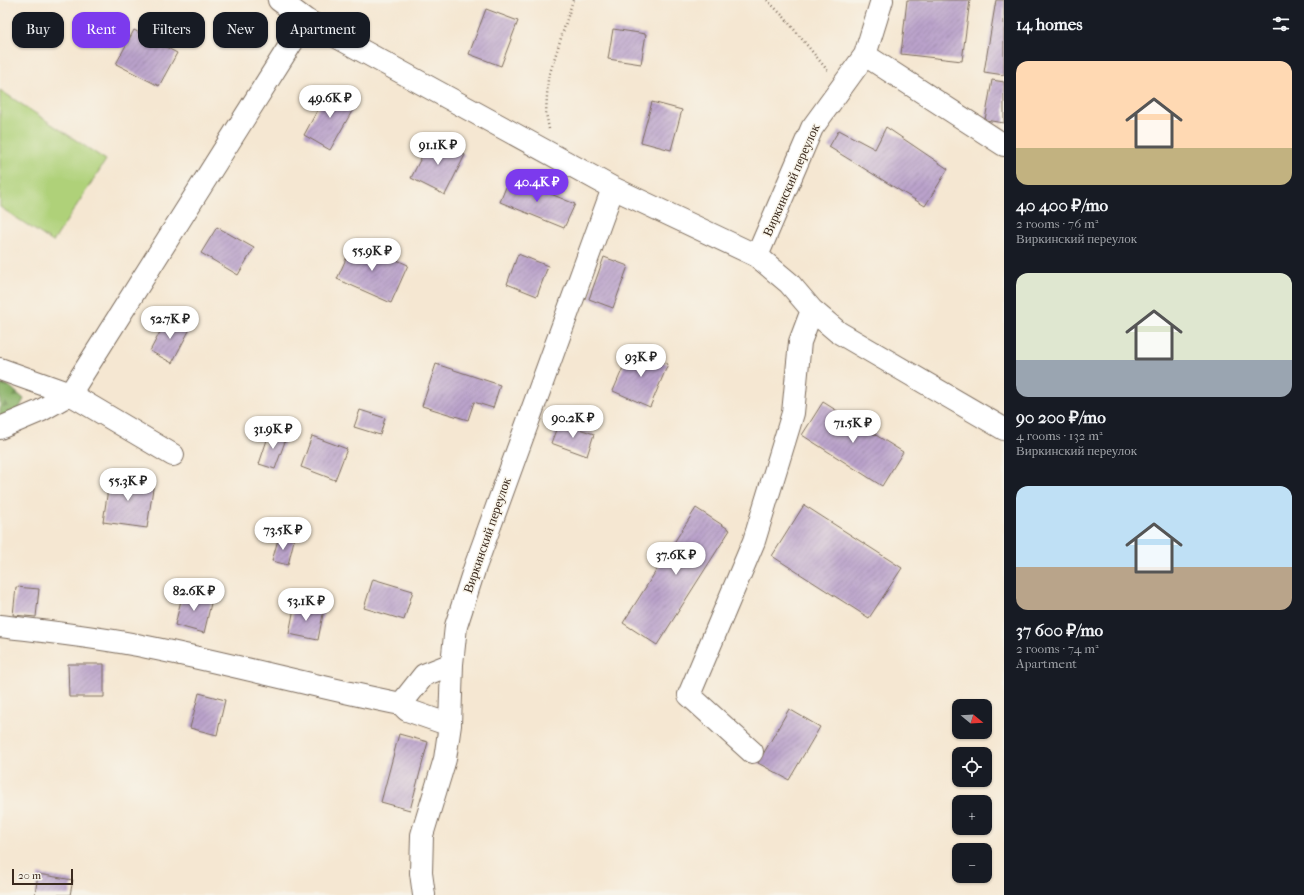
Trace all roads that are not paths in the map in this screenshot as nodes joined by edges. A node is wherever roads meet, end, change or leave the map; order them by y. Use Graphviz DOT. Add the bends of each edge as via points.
graph roads {
  1 [pos="279,0"];
  2 [pos="882,0"];
  3 [pos="295,12"];
  4 [pos="288,48"];
  5 [pos="357,48"];
  6 [pos="865,55"];
  7 [pos="1004,145"];
  8 [pos="613,188"];
  9 [pos="757,256"];
  10 [pos="812,310"];
  11 [pos="0,369"];
  12 [pos="70,394"];
  13 [pos="0,428"];
  14 [pos="1004,429"];
  15 [pos="173,455"];
  16 [pos="0,626"];
  17 [pos="452,664"];
  18 [pos="401,704"];
  19 [pos="450,725"];
  20 [pos="752,752"];
  21 [pos="424,895"];
  1 -- 3 [label="street"];
  2 -- 6 [label="street, Виркинский переулок"];
  4 -- 12 [label="street"];
  5 -- 8 [label="street"];
  6 -- 7 [label="street"];
  6 -- 9 [label="street, Виркинский переулок" via="812,128"];
  8 -- 9 [label="street"];
  8 -- 17 [label="street, Виркинский переулок" via="475,567 456,626"];
  9 -- 10 [label="street" via="789,282"];
  10 -- 14 [label="street" via="838,332"];
  10 -- 20 [label="street" via="800,342 793,413 754,541 689,695"];
  11 -- 12 [label="street"];
  12 -- 13 [label="street" via="40,411"];
  12 -- 15 [label="street"];
  16 -- 18 [label="street" via="147,647 323,689"];
  17 -- 18 [label="street" via="424,675"];
  17 -- 19 [label="street, Виркинский переулок"];
  18 -- 19 [label="street" via="407,710"];
  19 -- 21 [label="street, Виркинский переулок" via="445,759 422,835 421,873"];
}
